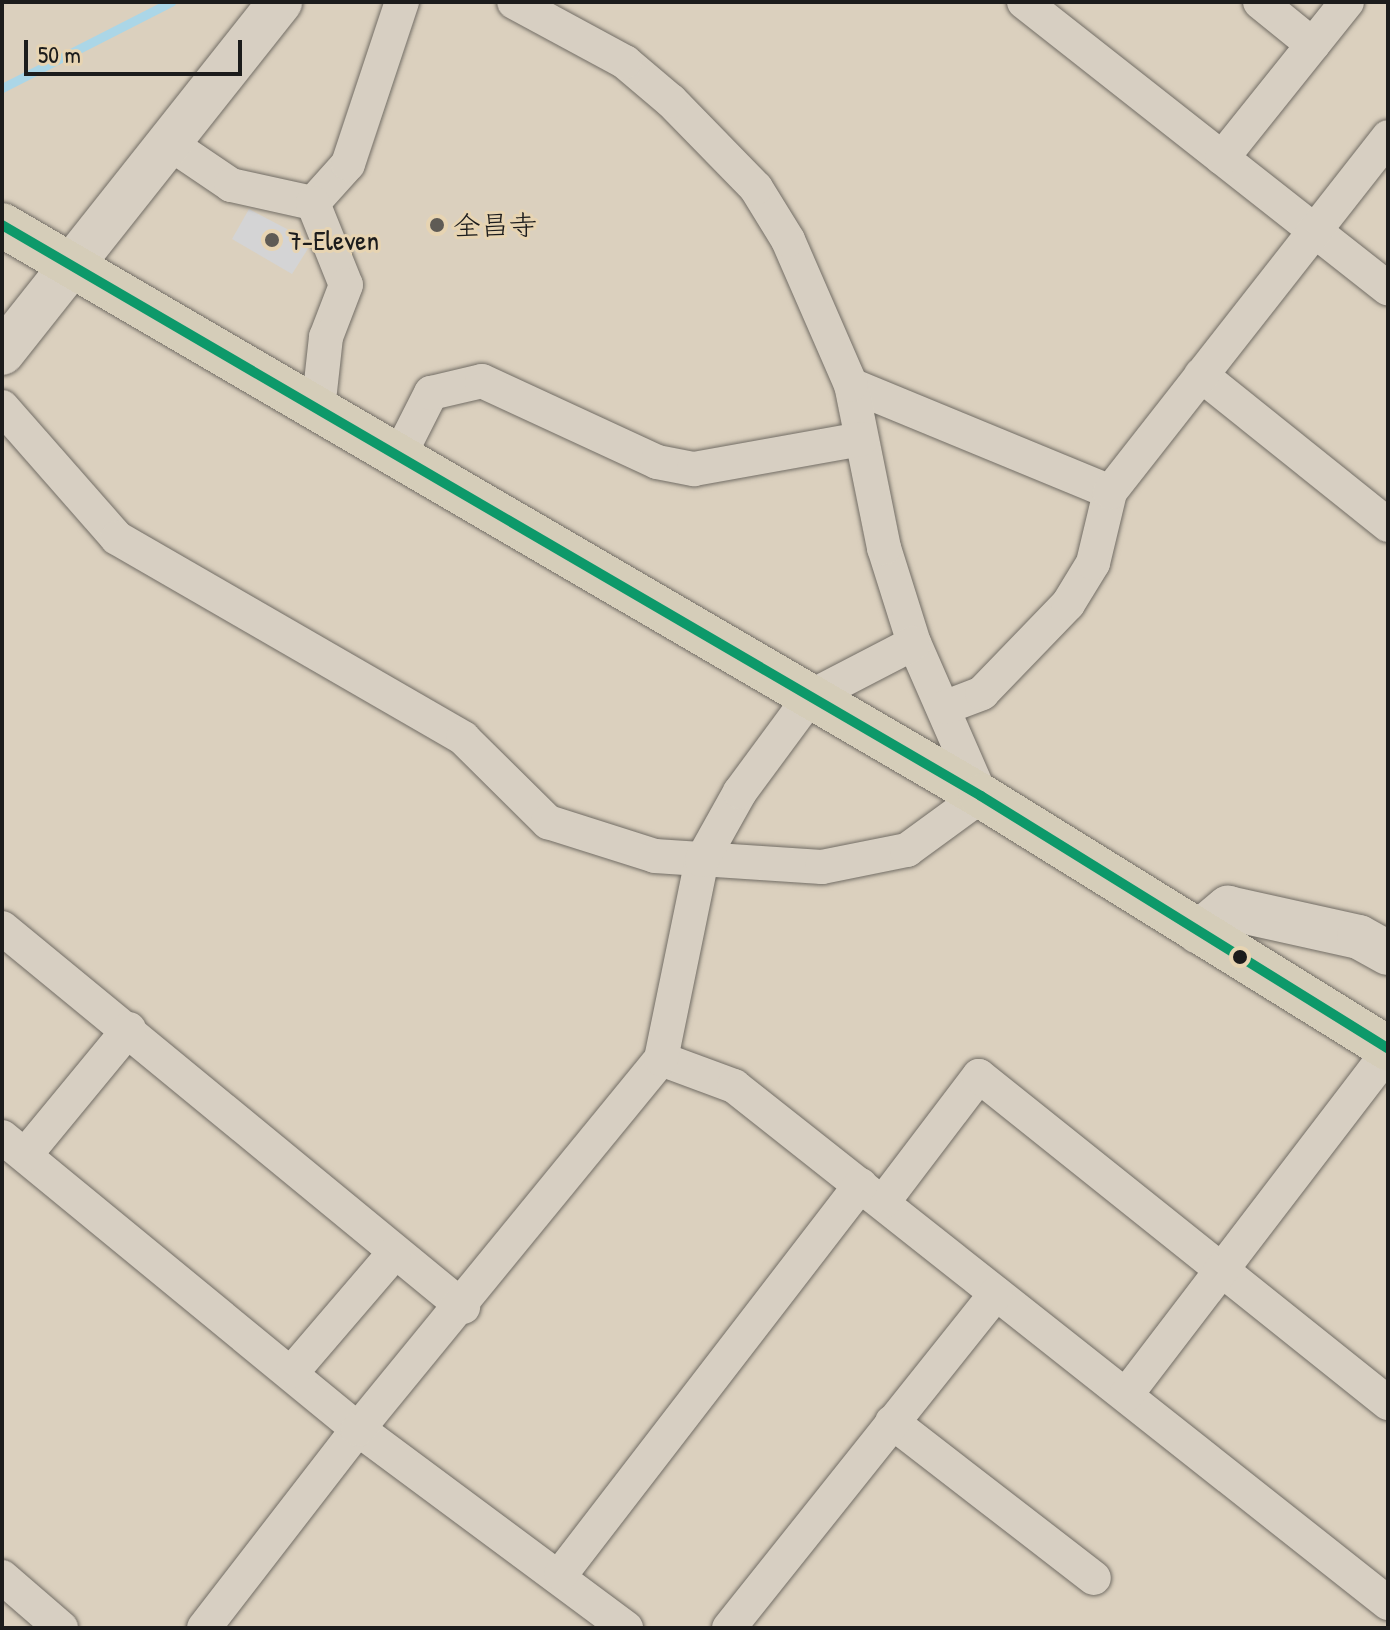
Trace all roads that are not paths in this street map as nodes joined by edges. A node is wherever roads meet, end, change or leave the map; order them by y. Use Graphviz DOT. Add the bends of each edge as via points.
graph roads {
  1 [pos="280,2"];
  2 [pos="402,2"];
  3 [pos="514,2"];
  4 [pos="1024,2"];
  5 [pos="1260,2"];
  6 [pos="1347,2"];
  7 [pos="1313,45"];
  8 [pos="1388,137"];
  9 [pos="169,143"];
  10 [pos="1222,158"];
  11 [pos="313,203"];
  12 [pos="2,225"];
  13 [pos="1315,231"];
  14 [pos="69,262"];
  15 [pos="1388,288"];
  16 [pos="2,353"];
  17 [pos="1201,375"];
  18 [pos="851,385"];
  19 [pos="2,407"];
  20 [pos="318,410"];
  21 [pos="861,439"];
  22 [pos="399,456"];
  23 [pos="1110,492"];
  24 [pos="1388,525"];
  25 [pos="914,643"];
  26 [pos="810,697"];
  27 [pos="946,707"];
  28 [pos="981,796"];
  29 [pos="702,860"];
  30 [pos="2,928"];
  31 [pos="1199,932"];
  32 [pos="1388,953"];
  33 [pos="129,1029"];
  34 [pos="1388,1050"];
  35 [pos="661,1059"];
  36 [pos="14,1146"];
  37 [pos="872,1193"];
  38 [pos="394,1253"];
  39 [pos="1223,1273"];
  40 [pos="996,1293"];
  41 [pos="463,1307"];
  42 [pos="293,1371"];
  43 [pos="1126,1395"];
  44 [pos="1388,1403"];
  45 [pos="892,1422"];
  46 [pos="358,1429"];
  47 [pos="561,1574"];
  48 [pos="2,1577"];
  49 [pos="1094,1578"];
  50 [pos="1388,1603"];
  51 [pos="61,1628"];
  52 [pos="204,1628"];
  53 [pos="626,1628"];
  54 [pos="729,1628"];
  1 -- 9 [label="street"];
  2 -- 11 [label="street" via="348,164"];
  3 -- 18 [label="street" via="625,62 756,188 788,240"];
  4 -- 10 [label="street"];
  5 -- 7 [label="street"];
  6 -- 7 [label="street"];
  7 -- 10 [label="street"];
  8 -- 13 [label="street"];
  9 -- 11 [label="street" via="231,185"];
  9 -- 14 [label="street"];
  10 -- 13 [label="street"];
  11 -- 20 [label="street" via="346,285 326,337"];
  12 -- 14 [label="main road"];
  13 -- 15 [label="street"];
  13 -- 17 [label="street"];
  14 -- 16 [label="street"];
  14 -- 20 [label="main road"];
  17 -- 23 [label="street"];
  17 -- 24 [label="street"];
  18 -- 21 [label="street"];
  18 -- 23 [label="street"];
  19 -- 29 [label="street" via="117,538 463,738 548,822 655,856"];
  20 -- 22 [label="main road"];
  21 -- 22 [label="street" via="694,469 657,462 482,381 431,393"];
  21 -- 25 [label="street" via="884,548"];
  22 -- 26 [label="main road"];
  23 -- 27 [label="street" via="1093,563 1068,604 982,693"];
  25 -- 26 [label="street"];
  25 -- 27 [label="street"];
  26 -- 28 [label="main road"];
  26 -- 29 [label="street" via="740,792"];
  27 -- 28 [label="street"];
  28 -- 29 [label="street" via="907,850 822,867"];
  28 -- 31 [label="main road"];
  29 -- 35 [label="street"];
  30 -- 33 [label="street"];
  31 -- 32 [label="street" via="1228,908 1359,937"];
  31 -- 34 [label="main road"];
  33 -- 36 [label="street"];
  33 -- 38 [label="street"];
  34 -- 39 [label="street"];
  35 -- 37 [label="street" via="734,1086"];
  35 -- 41 [label="street"];
  36 -- 42 [label="street"];
  37 -- 39 [label="street" via="979,1076"];
  37 -- 40 [label="street"];
  37 -- 47 [label="street"];
  38 -- 41 [label="street"];
  38 -- 42 [label="street"];
  39 -- 43 [label="street"];
  39 -- 44 [label="street"];
  40 -- 43 [label="street"];
  40 -- 45 [label="street"];
  41 -- 46 [label="street"];
  42 -- 46 [label="street"];
  43 -- 50 [label="street"];
  45 -- 49 [label="street"];
  45 -- 54 [label="street"];
  46 -- 47 [label="street"];
  46 -- 52 [label="street"];
  47 -- 53 [label="street"];
  48 -- 51 [label="street"];
}
